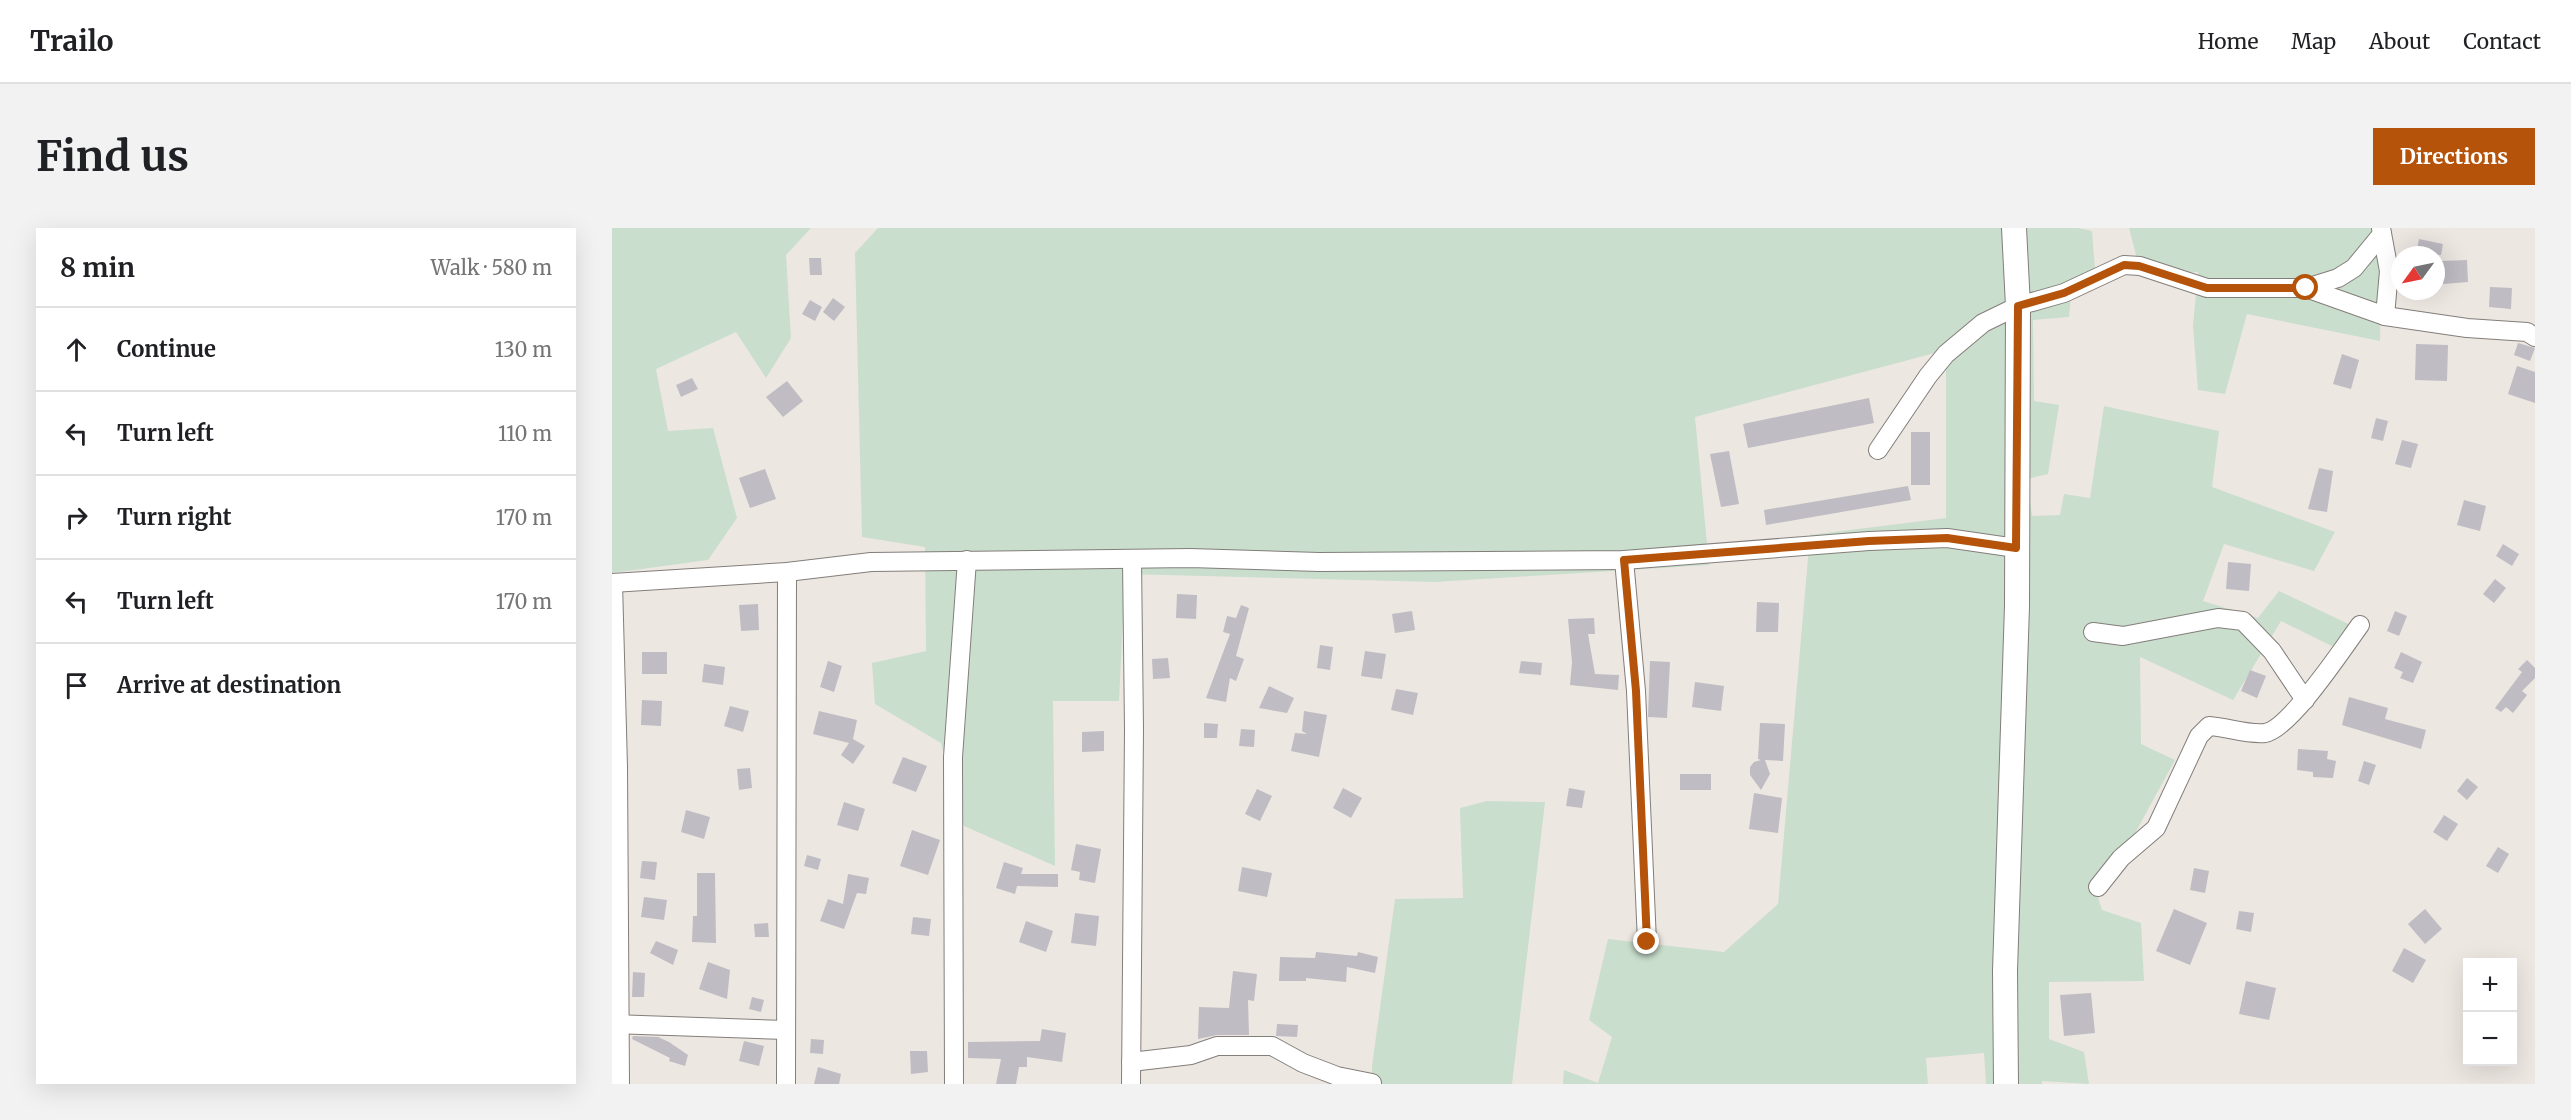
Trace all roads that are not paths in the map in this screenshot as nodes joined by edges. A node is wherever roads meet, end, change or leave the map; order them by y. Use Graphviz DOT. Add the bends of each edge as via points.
graph roads {
  1 [pos="2014,228"];
  2 [pos="2382,231"];
  3 [pos="2306,288"];
  4 [pos="2018,306"];
  5 [pos="2385,316"];
  6 [pos="2535,337"];
  7 [pos="1878,450"];
  8 [pos="2016,548"];
  9 [pos="967,560"];
  10 [pos="1132,560"];
  11 [pos="1624,560"];
  12 [pos="787,572"];
  13 [pos="613,583"];
  14 [pos="2360,626"];
  15 [pos="2093,632"];
  16 [pos="2305,700"];
  17 [pos="616,868"];
  18 [pos="2097,887"];
  19 [pos="1647,942"];
  20 [pos="616,1025"];
  21 [pos="786,1030"];
  22 [pos="1131,1062"];
  23 [pos="1372,1083"];
  24 [pos="620,1084"];
  25 [pos="786,1084"];
  26 [pos="954,1084"];
  27 [pos="1131,1084"];
  28 [pos="2006,1084"];
  1 -- 4 [label="main road"];
  2 -- 3 [label="street" via="2354,268 2338,279"];
  2 -- 5 [label="street" via="2389,272"];
  3 -- 4 [label="street" via="2207,288 2139,266 2124,265 2064,293"];
  3 -- 5 [label="street"];
  4 -- 7 [label="street" via="1983,323 1946,354"];
  4 -- 8 [label="main road"];
  5 -- 6 [label="street" via="2527,332"];
  8 -- 11 [label="street" via="1947,538"];
  8 -- 28 [label="main road" via="2005,971"];
  9 -- 10 [label="street"];
  9 -- 12 [label="street" via="871,562"];
  9 -- 26 [label="street" via="953,757"];
  10 -- 11 [label="street"];
  10 -- 22 [label="street"];
  11 -- 19 [label="street" via="1636,691"];
  12 -- 13 [label="street"];
  12 -- 21 [label="street"];
  13 -- 17 [label="street"];
  14 -- 16 [label="street"];
  15 -- 16 [label="street" via="2123,636 2218,618 2243,621 2272,651"];
  16 -- 18 [label="street" via="2274,730 2263,733 2209,726 2199,736 2156,828 2121,858"];
  17 -- 20 [label="street"];
  20 -- 21 [label="street"];
  20 -- 24 [label="street"];
  21 -- 25 [label="street"];
  22 -- 23 [label="street" via="1191,1055 1217,1046 1272,1046 1337,1076"];
  22 -- 27 [label="street"];
}
